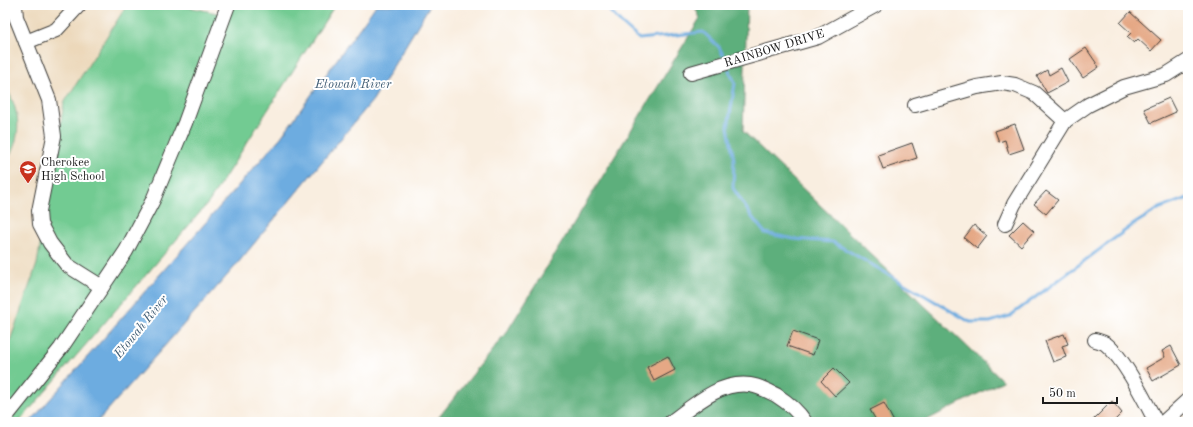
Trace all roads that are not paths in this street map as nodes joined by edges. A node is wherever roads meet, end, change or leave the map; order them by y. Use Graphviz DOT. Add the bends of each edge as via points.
graph roads {
  1 [pos="15,5"];
  2 [pos="78,5"];
  3 [pos="228,5"];
  4 [pos="876,5"];
  5 [pos="26,42"];
  6 [pos="1188,61"];
  7 [pos="691,73"];
  8 [pos="915,105"];
  9 [pos="1065,121"];
  10 [pos="1005,224"];
  11 [pos="102,287"];
  12 [pos="1095,340"];
  13 [pos="1188,400"];
  14 [pos="5,418"];
  15 [pos="671,422"];
  16 [pos="805,422"];
  17 [pos="1156,422"];
  18 [pos="1164,422"];
  1 -- 5 [label="street" via="16,18"];
  2 -- 5 [label="street" via="56,30"];
  3 -- 11 [label="street" via="185,123 153,200 126,251"];
  4 -- 7 [label="street, RAINBOW DRIVE" via="818,37"];
  5 -- 11 [label="street" via="49,100 54,136 39,211 40,224 50,243 67,265"];
  6 -- 9 [label="street" via="1166,75 1124,87 1088,105"];
  8 -- 9 [label="street" via="977,87 1002,83 1034,93"];
  9 -- 10 [label="street" via="1014,204"];
  11 -- 14 [label="street" via="61,348"];
  12 -- 17 [label="street" via="1105,343 1124,366"];
  13 -- 18 [label="street"];
  15 -- 16 [label="street" via="705,397 736,385 751,385 781,398"];
}
